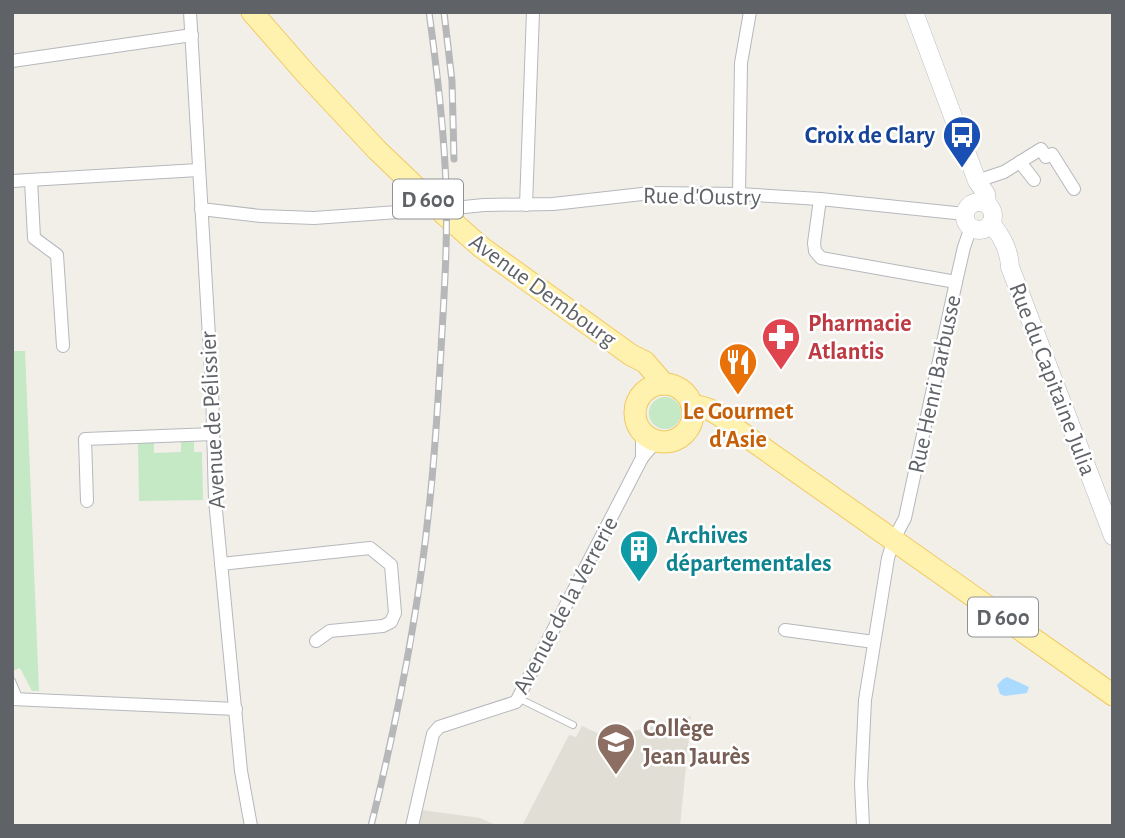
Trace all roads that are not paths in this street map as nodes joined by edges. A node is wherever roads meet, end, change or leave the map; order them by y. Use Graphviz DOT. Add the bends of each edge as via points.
graph roads {
  1 [pos="190,12"];
  2 [pos="252,12"];
  3 [pos="533,12"];
  4 [pos="750,12"];
  5 [pos="914,12"];
  6 [pos="192,35"];
  7 [pos="12,61"];
  8 [pos="1020,162"];
  9 [pos="198,170"];
  10 [pos="31,180"];
  11 [pos="1034,180"];
  12 [pos="12,181"];
  13 [pos="977,181"];
  14 [pos="1074,189"];
  15 [pos="739,194"];
  16 [pos="820,199"];
  17 [pos="526,205"];
  18 [pos="201,209"];
  19 [pos="439,209"];
  20 [pos="979,216"];
  21 [pos="956,282"];
  22 [pos="63,346"];
  23 [pos="631,355"];
  24 [pos="664,384"];
  25 [pos="643,393"];
  26 [pos="690,416"];
  27 [pos="213,434"];
  28 [pos="651,437"];
  29 [pos="87,501"];
  30 [pos="1113,536"];
  31 [pos="894,539"];
  32 [pos="221,564"];
  33 [pos="785,630"];
  34 [pos="316,641"];
  35 [pos="874,642"];
  36 [pos="12,681"];
  37 [pos="1113,695"];
  38 [pos="519,698"];
  39 [pos="16,699"];
  40 [pos="236,709"];
  41 [pos="573,726"];
  42 [pos="251,826"];
  43 [pos="412,826"];
  44 [pos="863,826"];
  1 -- 6 [label="street, Avenue de Pélissier"];
  2 -- 19 [label="main road, Avenue Dembourg / D 600" via="377,150"];
  3 -- 17 [label="street"];
  4 -- 15 [label="street" via="741,63"];
  5 -- 13 [label="street, Rue du Capitaine Julia"];
  6 -- 7 [label="street"];
  6 -- 9 [label="street, Avenue de Pélissier"];
  8 -- 11 [label="street"];
  8 -- 13 [label="street"];
  8 -- 14 [label="street" via="1041,149 1046,157 1052,154"];
  9 -- 10 [label="street"];
  9 -- 18 [label="street, Avenue de Pélissier"];
  10 -- 12 [label="street"];
  10 -- 22 [label="street" via="34,238 57,255"];
  13 -- 20 [label="street, Rue du Capitaine Julia" via="986,194"];
  15 -- 16 [label="street, Rue d'Oustry"];
  15 -- 17 [label="street, Rue d'Oustry" via="651,192"];
  16 -- 20 [label="street, Rue d'Oustry"];
  16 -- 21 [label="street" via="814,243 821,258"];
  17 -- 19 [label="street, Rue d'Oustry"];
  18 -- 19 [label="street, Rue d'Oustry" via="314,218"];
  18 -- 27 [label="street, Avenue de Pélissier"];
  19 -- 23 [label="main road, Avenue Dembourg / D 600" via="481,247"];
  20 -- 21 [label="street, Rue Henri Barbusse" via="964,247"];
  20 -- 30 [label="street, Rue du Capitaine Julia" via="1002,238 1009,254 1010,267"];
  21 -- 31 [label="street, Rue Henri Barbusse" via="905,519"];
  23 -- 24 [label="main road, Avenue Dembourg / D 600" via="645,362"];
  23 -- 25 [label="main road, Avenue Dembourg" via="642,372"];
  24 -- 25 [label="main road"];
  24 -- 26 [label="main road" via="687,395"];
  25 -- 28 [label="main road" via="637,402 636,423"];
  26 -- 28 [label="main road" via="683,434 674,440"];
  26 -- 31 [label="main road, D 600" via="736,429"];
  27 -- 29 [label="street" via="85,439"];
  27 -- 32 [label="street, Avenue de Pélissier"];
  28 -- 38 [label="street, Avenue de la Verrerie" via="652,446"];
  31 -- 35 [label="street, Rue Henri Barbusse"];
  31 -- 37 [label="main road, D 600"];
  32 -- 34 [label="street" via="370,548 391,565 395,613 391,622 330,631"];
  32 -- 40 [label="street, Avenue de Pélissier"];
  33 -- 35 [label="street"];
  35 -- 44 [label="street, Rue Henri Barbusse" via="865,700"];
  36 -- 39 [label="lane"];
  38 -- 41 [label="lane"];
  38 -- 43 [label="street, Avenue de la Verrerie" via="439,727 433,734"];
  39 -- 40 [label="street"];
  40 -- 42 [label="street, Avenue de Pélissier"];
}
